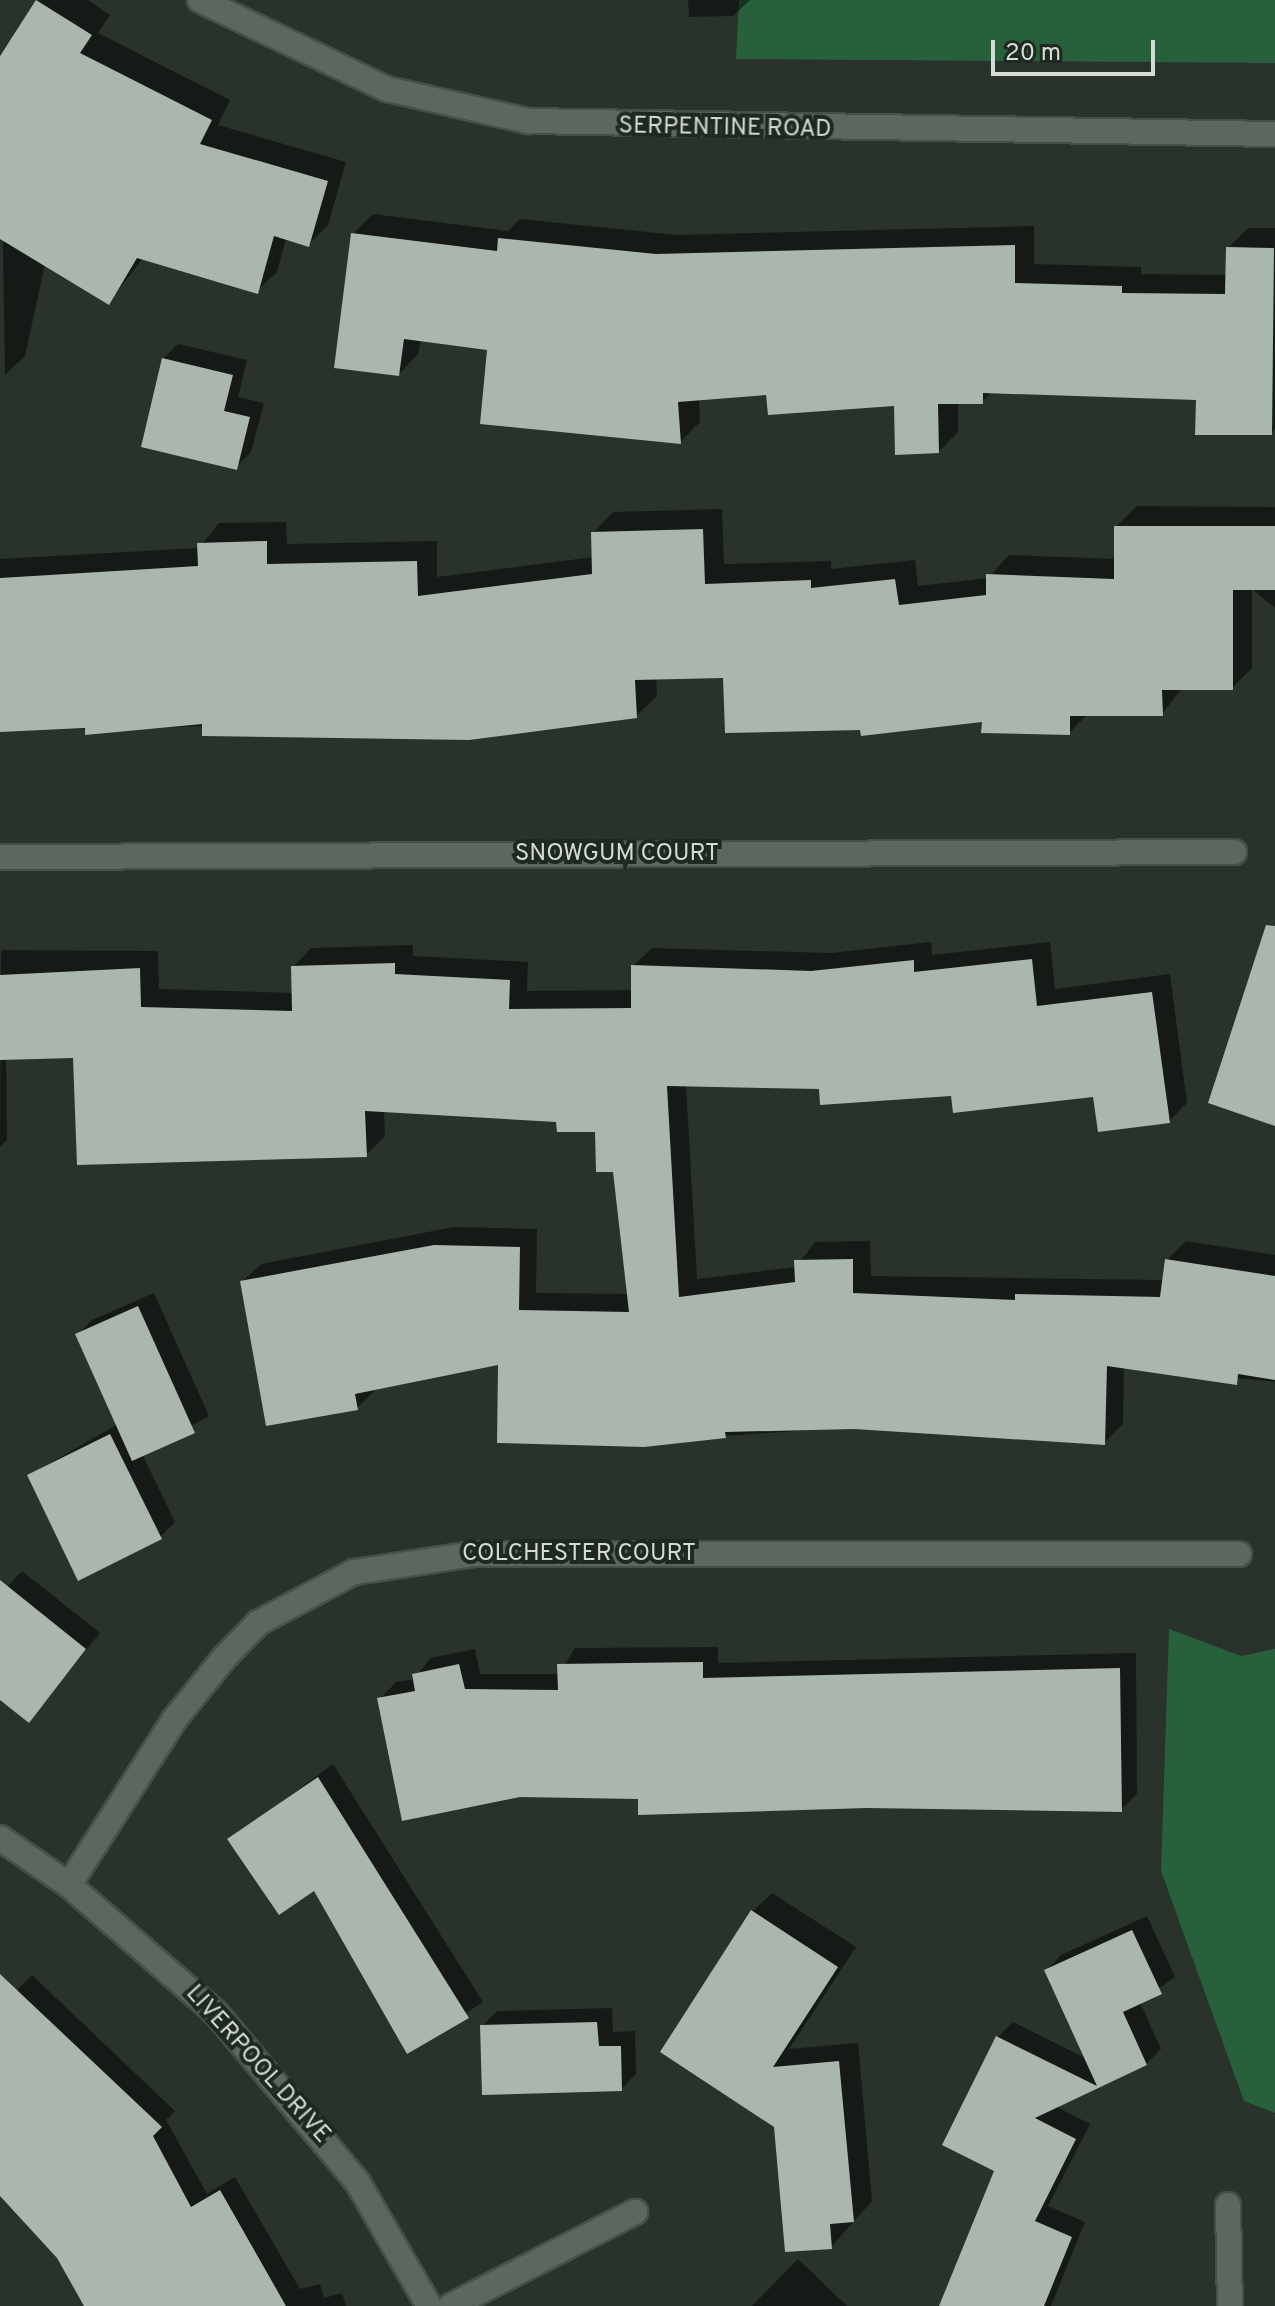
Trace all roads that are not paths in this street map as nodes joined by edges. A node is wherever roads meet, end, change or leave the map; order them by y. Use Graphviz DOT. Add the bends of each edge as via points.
graph roads {
  1 [pos="200,0"];
  2 [pos="1275,134"];
  3 [pos="1234,852"];
  4 [pos="0,857"];
  5 [pos="1239,1554"];
  6 [pos="0,1838"];
  7 [pos="69,1885"];
  8 [pos="1228,2205"];
  9 [pos="635,2212"];
  10 [pos="429,2306"];
  11 [pos="451,2306"];
  12 [pos="1230,2306"];
  1 -- 2 [label="street, SERPENTINE ROAD" via="387,89 528,121"];
  3 -- 4 [label="street, SNOWGUM COURT"];
  5 -- 7 [label="street, COLCHESTER COURT" via="473,1554 354,1572 258,1623 224,1658 174,1720"];
  6 -- 7 [label="street, LIVERPOOL DRIVE"];
  7 -- 10 [label="street, LIVERPOOL DRIVE" via="216,2013 299,2107 358,2183"];
  8 -- 12 [label="street"];
  9 -- 11 [label="street"];
}
